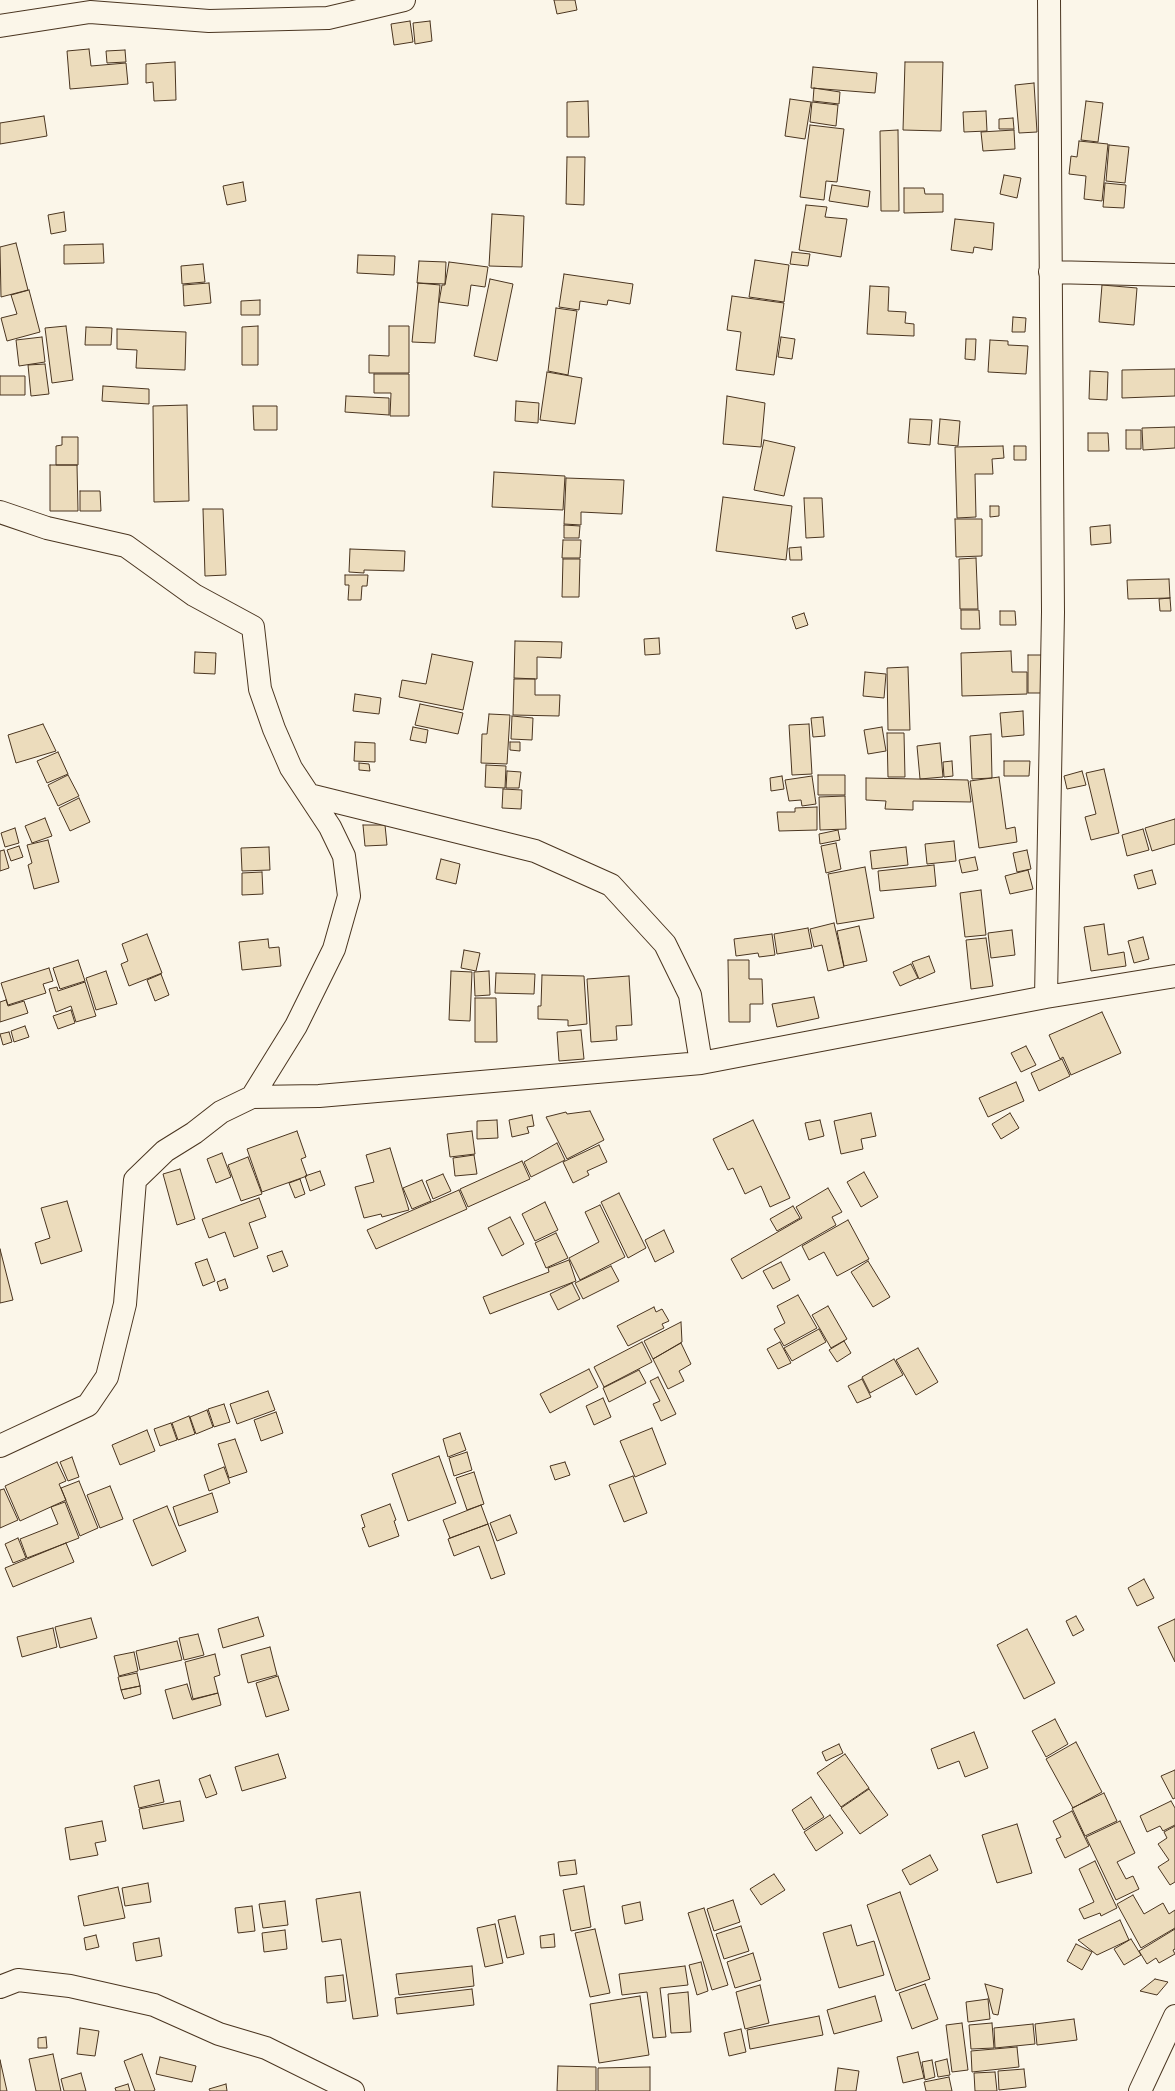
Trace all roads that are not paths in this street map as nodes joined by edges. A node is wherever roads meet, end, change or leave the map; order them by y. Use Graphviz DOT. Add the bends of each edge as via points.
graph roads {
  1 [pos="404,0"];
  2 [pos="1049,0"];
  3 [pos="332,9"];
  4 [pos="0,26"];
  5 [pos="1050,272"];
  6 [pos="1175,275"];
  7 [pos="0,512"];
  8 [pos="309,795"];
  9 [pos="1175,976"];
  10 [pos="1046,998"];
  11 [pos="701,1063"];
  12 [pos="252,1097"];
  13 [pos="0,1446"];
  14 [pos="0,1987"];
  15 [pos="1175,2016"];
  16 [pos="353,2091"];
  17 [pos="1140,2091"];
  1 -- 3 [label="street"];
  2 -- 5 [label="street"];
  3 -- 4 [label="street" via="209,21 90,12"];
  5 -- 6 [label="street"];
  5 -- 10 [label="street" via="1053,612"];
  7 -- 8 [label="street" via="47,528 126,546 194,595 253,627 260,689 291,768"];
  8 -- 11 [label="street" via="534,851 611,885 665,944 690,996"];
  8 -- 12 [label="street" via="330,827 344,856 349,896 334,949 296,1026"];
  9 -- 10 [label="street"];
  10 -- 11 [label="street"];
  11 -- 12 [label="street" via="319,1096"];
  12 -- 13 [label="street" via="221,1112 165,1151 135,1180 125,1304 117,1343 107,1377 88,1405"];
  14 -- 16 [label="street" via="18,1980 70,1986 154,2005 219,2034 266,2048"];
  15 -- 17 [label="street"];
}
